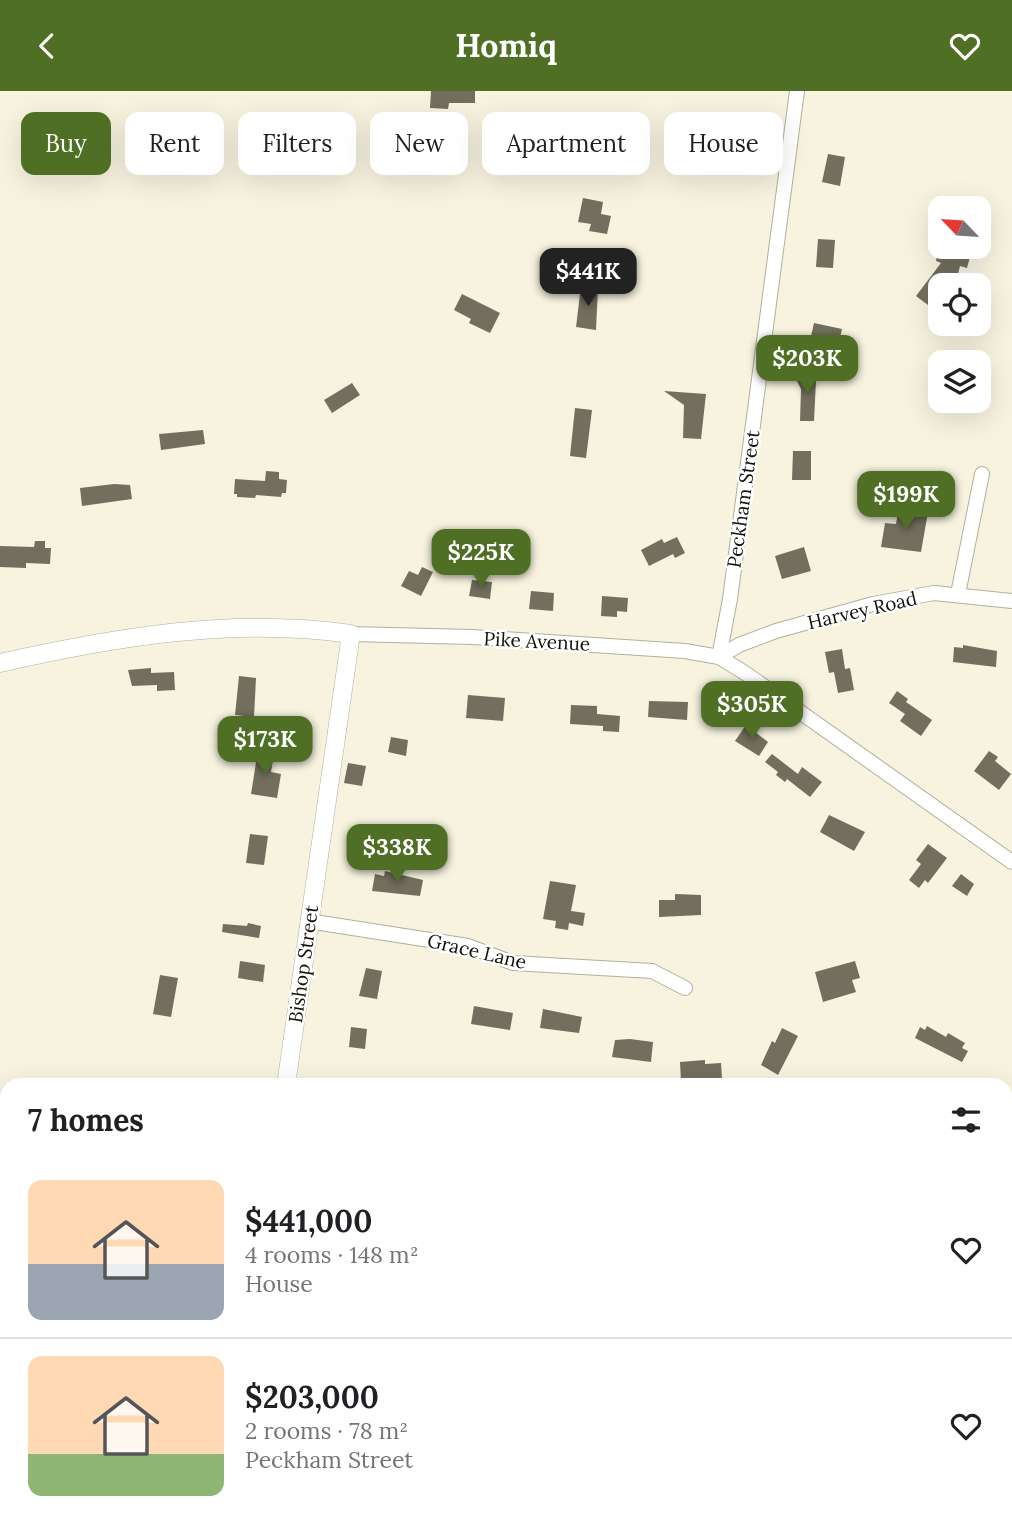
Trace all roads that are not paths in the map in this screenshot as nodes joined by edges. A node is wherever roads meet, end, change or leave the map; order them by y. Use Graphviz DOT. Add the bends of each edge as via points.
graph roads {
  1 [pos="797,91"];
  2 [pos="982,474"];
  3 [pos="958,594"];
  4 [pos="1012,601"];
  5 [pos="351,635"];
  6 [pos="719,657"];
  7 [pos="0,663"];
  8 [pos="1012,863"];
  9 [pos="308,921"];
  10 [pos="685,988"];
  11 [pos="287,1078"];
  1 -- 6 [label="street, Peckham Street"];
  2 -- 3 [label="street"];
  3 -- 4 [label="street, Harvey Road"];
  3 -- 6 [label="street, Harvey Road" via="934,593 873,604 756,638"];
  5 -- 6 [label="street, Pike Avenue" via="573,643"];
  5 -- 7 [label="street, Pike Avenue" via="199,629"];
  5 -- 9 [label="street, Bishop Street"];
  6 -- 8 [label="street, Pike Avenue"];
  9 -- 10 [label="street, Grace Lane" via="468,946 513,963 652,971"];
  9 -- 11 [label="street, Bishop Street"];
}
